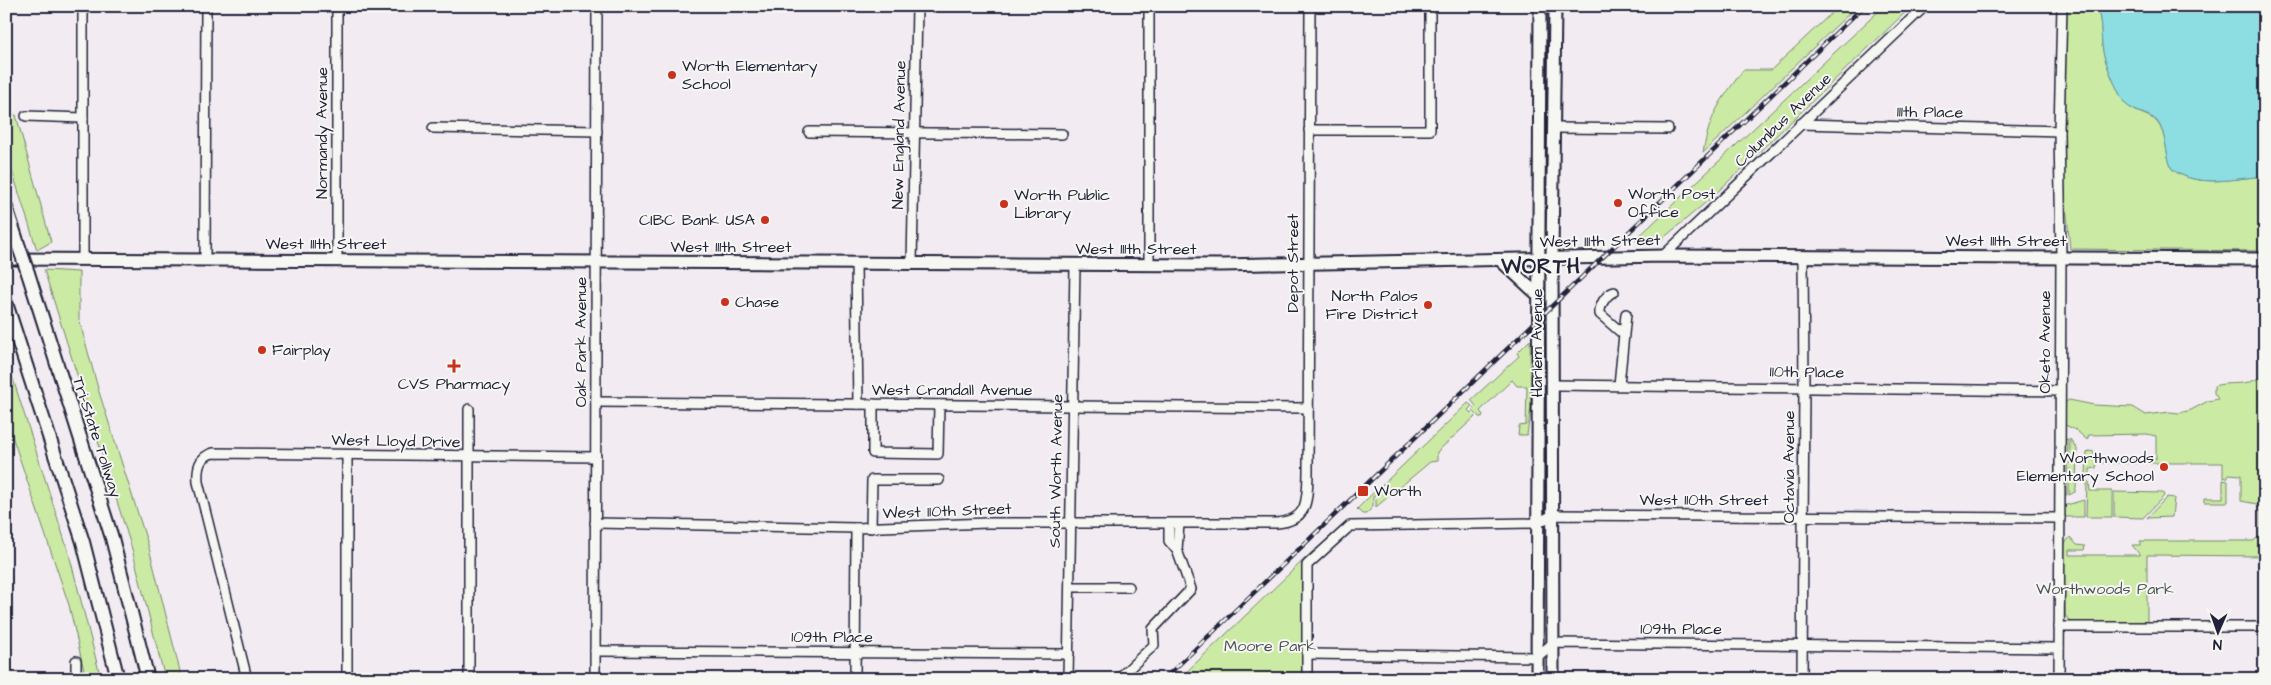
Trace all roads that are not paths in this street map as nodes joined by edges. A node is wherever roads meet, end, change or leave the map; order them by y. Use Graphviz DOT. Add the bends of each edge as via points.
graph roads {
  1 [pos="83,6"];
  2 [pos="206,6"];
  3 [pos="337,6"];
  4 [pos="597,6"];
  5 [pos="917,6"];
  6 [pos="1149,6"];
  7 [pos="1310,6"];
  8 [pos="1430,6"];
  9 [pos="1540,6"];
  10 [pos="1556,6"];
  11 [pos="1926,6"];
  12 [pos="2062,6"];
  13 [pos="26,116"];
  14 [pos="83,118"];
  15 [pos="1800,124"];
  16 [pos="1539,127"];
  17 [pos="433,128"];
  18 [pos="1554,128"];
  19 [pos="1668,129"];
  20 [pos="1308,130"];
  21 [pos="597,131"];
  22 [pos="2059,131"];
  23 [pos="809,132"];
  24 [pos="914,133"];
  25 [pos="1062,134"];
  26 [pos="6,207"];
  27 [pos="1663,256"];
  28 [pos="1803,256"];
  29 [pos="2061,258"];
  30 [pos="6,259"];
  31 [pos="83,259"];
  32 [pos="205,259"];
  33 [pos="1539,259"];
  34 [pos="1552,259"];
  35 [pos="2265,259"];
  36 [pos="337,260"];
  37 [pos="1500,260"];
  38 [pos="596,263"];
  39 [pos="856,263"];
  40 [pos="912,264"];
  41 [pos="1075,265"];
  42 [pos="1149,265"];
  43 [pos="1308,265"];
  44 [pos="1614,292"];
  45 [pos="1538,295"];
  46 [pos="6,303"];
  47 [pos="1626,314"];
  48 [pos="1623,334"];
  49 [pos="1553,385"];
  50 [pos="1619,385"];
  51 [pos="1804,387"];
  52 [pos="2060,391"];
  53 [pos="596,402"];
  54 [pos="858,404"];
  55 [pos="873,404"];
  56 [pos="939,405"];
  57 [pos="1072,406"];
  58 [pos="1308,408"];
  59 [pos="469,409"];
  60 [pos="347,455"];
  61 [pos="469,457"];
  62 [pos="596,457"];
  63 [pos="939,480"];
  64 [pos="1553,515"];
  65 [pos="1298,516"];
  66 [pos="1804,516"];
  67 [pos="2060,518"];
  68 [pos="595,523"];
  69 [pos="1538,523"];
  70 [pos="1071,524"];
  71 [pos="1169,524"];
  72 [pos="1180,524"];
  73 [pos="856,528"];
  74 [pos="871,528"];
  75 [pos="1177,550"];
  76 [pos="1070,587"];
  77 [pos="1129,587"];
  78 [pos="2059,627"];
  79 [pos="2265,627"];
  80 [pos="1553,643"];
  81 [pos="1802,645"];
  82 [pos="2059,648"];
  83 [pos="595,651"];
  84 [pos="856,652"];
  85 [pos="1069,654"];
  86 [pos="1307,654"];
  87 [pos="1537,657"];
  88 [pos="76,661"];
  89 [pos="76,679"];
  90 [pos="118,679"];
  91 [pos="148,679"];
  92 [pos="247,679"];
  93 [pos="347,679"];
  94 [pos="469,679"];
  95 [pos="595,679"];
  96 [pos="855,679"];
  97 [pos="1068,679"];
  98 [pos="1118,679"];
  99 [pos="1307,679"];
  100 [pos="1537,679"];
  101 [pos="1552,679"];
  102 [pos="1802,679"];
  103 [pos="2059,679"];
  1 -- 14 [label="street"];
  2 -- 32 [label="street"];
  3 -- 36 [label="street, Normandy Avenue"];
  4 -- 21 [label="street, Oak Park Avenue"];
  5 -- 24 [label="street, New England Avenue"];
  6 -- 42 [label="street"];
  7 -- 20 [label="street, Depot Street"];
  8 -- 20 [label="street" via="1430,130"];
  9 -- 16 [label="main road, Harlem Avenue"];
  10 -- 18 [label="main road, Harlem Avenue"];
  11 -- 15 [label="street, Columbus Avenue"];
  12 -- 22 [label="street, Oketo Avenue"];
  13 -- 14 [label="street"];
  14 -- 31 [label="street"];
  15 -- 22 [label="street, 111th Place"];
  15 -- 27 [label="street, Columbus Avenue"];
  16 -- 18 [label="main road"];
  16 -- 33 [label="main road, Harlem Avenue"];
  17 -- 21 [label="street"];
  18 -- 19 [label="street"];
  18 -- 34 [label="main road, Harlem Avenue"];
  20 -- 43 [label="street, Depot Street"];
  21 -- 38 [label="street, Oak Park Avenue"];
  22 -- 29 [label="street, Oketo Avenue"];
  23 -- 24 [label="street"];
  24 -- 25 [label="street"];
  24 -- 40 [label="street, New England Avenue"];
  26 -- 91 [label="highway, Tri-State Tollway, bridge" via="112,538"];
  27 -- 28 [label="main road, West 111th Street"];
  27 -- 34 [label="main road, West 111th Street"];
  28 -- 29 [label="main road, West 111th Street"];
  28 -- 51 [label="street, Octavia Avenue"];
  29 -- 35 [label="main road, West 111th Street"];
  29 -- 52 [label="street, Oketo Avenue"];
  30 -- 31 [label="main road, West 111th Street"];
  31 -- 32 [label="main road, West 111th Street"];
  32 -- 36 [label="main road, West 111th Street"];
  33 -- 34 [label="main road, West 111th Street"];
  33 -- 37 [label="main road, West 111th Street"];
  33 -- 45 [label="main road, Harlem Avenue"];
  34 -- 49 [label="main road, Harlem Avenue"];
  36 -- 38 [label="main road, West 111th Street"];
  37 -- 43 [label="main road, West 111th Street"];
  37 -- 45 [label="main road"];
  38 -- 39 [label="main road, West 111th Street"];
  38 -- 53 [label="street, Oak Park Avenue"];
  39 -- 40 [label="main road, West 111th Street"];
  39 -- 54 [label="street"];
  40 -- 41 [label="main road, West 111th Street"];
  41 -- 42 [label="main road, West 111th Street"];
  41 -- 57 [label="street, South Worth Avenue"];
  42 -- 43 [label="main road, West 111th Street"];
  43 -- 58 [label="street, Depot Street"];
  44 -- 48 [label="street" via="1608,296 1600,314"];
  45 -- 69 [label="main road, Harlem Avenue"];
  46 -- 90 [label="highway" via="83,542"];
  47 -- 48 [label="street"];
  48 -- 50 [label="street"];
  49 -- 50 [label="street, 110th Place"];
  49 -- 64 [label="main road, Harlem Avenue"];
  50 -- 51 [label="street, 110th Place"];
  51 -- 52 [label="street, 110th Place"];
  51 -- 66 [label="street, Octavia Avenue"];
  52 -- 67 [label="street, Oketo Avenue"];
  53 -- 54 [label="street, West Crandall Avenue"];
  53 -- 62 [label="street, Oak Park Avenue"];
  54 -- 55 [label="street, West Crandall Avenue"];
  55 -- 56 [label="street, West Crandall Avenue"];
  55 -- 56 [label="street" via="873,453 938,454"];
  56 -- 57 [label="street, West Crandall Avenue"];
  57 -- 58 [label="street, West Crandall Avenue"];
  57 -- 70 [label="street, South Worth Avenue"];
  58 -- 65 [label="street, Depot Street" via="1307,502"];
  59 -- 61 [label="street"];
  60 -- 61 [label="street, West Lloyd Drive"];
  60 -- 92 [label="street, West Lloyd Drive" via="213,453 200,462 198,482"];
  60 -- 93 [label="street"];
  61 -- 62 [label="street, West Lloyd Drive"];
  61 -- 94 [label="street"];
  62 -- 68 [label="street, Oak Park Avenue"];
  63 -- 74 [label="street" via="872,480"];
  64 -- 66 [label="street, West 110th Street"];
  64 -- 69 [label="street, West 110th Street"];
  64 -- 80 [label="main road, Harlem Avenue"];
  65 -- 72 [label="street, West 110th Street" via="1291,521 1277,523"];
  66 -- 67 [label="street, West 110th Street"];
  66 -- 81 [label="street, Octavia Avenue"];
  67 -- 78 [label="street, Oketo Avenue"];
  68 -- 73 [label="street, West 110th Street"];
  68 -- 83 [label="street, Oak Park Avenue"];
  69 -- 86 [label="street, West 110th Street" via="1350,526 1307,565"];
  69 -- 87 [label="main road, Harlem Avenue"];
  70 -- 71 [label="street, West 110th Street"];
  70 -- 74 [label="street, West 110th Street"];
  70 -- 76 [label="street, South Worth Avenue"];
  71 -- 72 [label="street, West 110th Street"];
  71 -- 75 [label="street" via="1169,541"];
  72 -- 75 [label="street"];
  73 -- 74 [label="street, West 110th Street"];
  73 -- 84 [label="street"];
  75 -- 98 [label="street" via="1191,589 1153,628 1154,645"];
  76 -- 77 [label="street"];
  76 -- 85 [label="street, South Worth Avenue"];
  78 -- 79 [label="street"];
  78 -- 82 [label="street, Oketo Avenue"];
  80 -- 81 [label="street, 109th Place"];
  80 -- 87 [label="street"];
  80 -- 101 [label="main road, Harlem Avenue"];
  81 -- 82 [label="street, 109th Place"];
  81 -- 102 [label="street, Octavia Avenue"];
  82 -- 103 [label="street, Oketo Avenue"];
  83 -- 84 [label="street, 109th Place"];
  83 -- 95 [label="street, Oak Park Avenue"];
  84 -- 85 [label="street, 109th Place"];
  84 -- 96 [label="street"];
  85 -- 97 [label="street, South Worth Avenue"];
  86 -- 87 [label="street"];
  86 -- 99 [label="street"];
  87 -- 100 [label="main road, Harlem Avenue"];
  88 -- 89 [label="street"];
}
